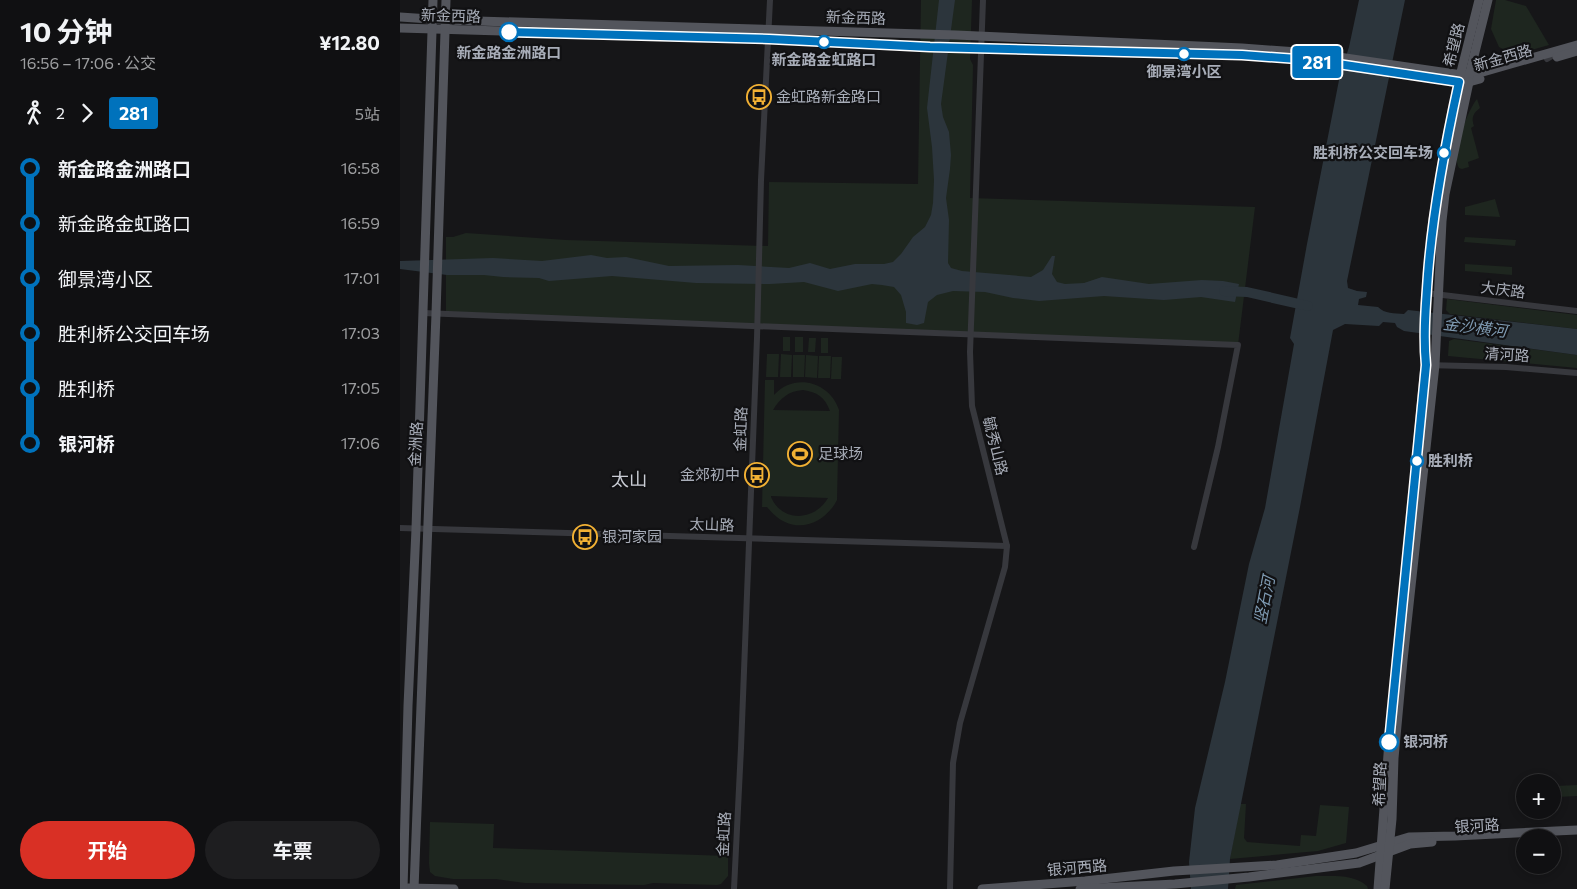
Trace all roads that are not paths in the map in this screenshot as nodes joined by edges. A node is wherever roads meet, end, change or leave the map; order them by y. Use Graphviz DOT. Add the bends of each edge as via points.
graph roads {
  1 [pos="433,0"];
  2 [pos="446,0"];
  3 [pos="770,0"];
  4 [pos="982,0"];
  5 [pos="1480,0"];
  6 [pos="1488,0"];
  7 [pos="400,17"];
  8 [pos="432,18"];
  9 [pos="445,20"];
  10 [pos="400,28"];
  11 [pos="432,29"];
  12 [pos="769,29"];
  13 [pos="444,30"];
  14 [pos="982,36"];
  15 [pos="769,39"];
  16 [pos="1577,40"];
  17 [pos="980,48"];
  18 [pos="1574,48"];
  19 [pos="1311,57"];
  20 [pos="1464,79"];
  21 [pos="1426,293"];
  22 [pos="1438,295"];
  23 [pos="1577,311"];
  24 [pos="423,313"];
  25 [pos="436,314"];
  26 [pos="757,326"];
  27 [pos="970,334"];
  28 [pos="1428,362"];
  29 [pos="1577,373"];
  30 [pos="400,528"];
  31 [pos="416,529"];
  32 [pos="426,529"];
  33 [pos="749,539"];
  34 [pos="1007,546"];
  35 [pos="1194,547"];
  36 [pos="1577,830"];
  37 [pos="1577,835"];
  38 [pos="1386,843"];
  39 [pos="1389,852"];
  40 [pos="1380,856"];
  41 [pos="402,888"];
  42 [pos="414,888"];
  43 [pos="454,889"];
  44 [pos="734,889"];
  45 [pos="950,889"];
  46 [pos="982,889"];
  47 [pos="1080,889"];
  48 [pos="1378,889"];
  49 [pos="1385,889"];
  1 -- 8 [label="main road, 金洲路"];
  2 -- 9 [label="main road, 金洲路"];
  3 -- 12 [label="street, 金虹路"];
  4 -- 14 [label="street, 毓秀山路"];
  5 -- 20 [label="main road, 希望路"];
  6 -- 20 [label="main road, 希望路"];
  7 -- 8 [label="main road, 新金西路"];
  8 -- 9 [label="main road, 新金西路"];
  8 -- 11 [label="main road, 金洲路"];
  9 -- 12 [label="main road, 新金西路"];
  9 -- 13 [label="main road, 金洲路"];
  10 -- 11 [label="main road, 新金西路"];
  11 -- 13 [label="main road, 新金西路"];
  11 -- 24 [label="main road, 金洲路"];
  12 -- 14 [label="main road, 新金西路"];
  12 -- 15 [label="street, 金虹路"];
  13 -- 15 [label="main road, 新金西路"];
  13 -- 25 [label="main road, 金洲路"];
  14 -- 17 [label="street, 毓秀山路"];
  14 -- 19 [label="main road, 新金西路" via="1232,48"];
  15 -- 17 [label="main road, 新金西路"];
  15 -- 26 [label="street, 金虹路"];
  16 -- 18 [label="street"];
  17 -- 19 [label="main road, 新金西路"];
  17 -- 27 [label="street, 毓秀山路"];
  18 -- 20 [label="main road, 新金西路"];
  18 -- 20 [label="main road, 新金西路" via="1548,59"];
  19 -- 20 [label="main road, 新金西路"];
  20 -- 21 [label="main road, 希望路" via="1444,152"];
  20 -- 22 [label="main road, 希望路" via="1445,194"];
  21 -- 22 [label="street, 大庆路"];
  21 -- 28 [label="main road, 希望路"];
  22 -- 23 [label="street, 大庆路"];
  22 -- 28 [label="main road, 希望路" via="1435,352"];
  24 -- 25 [label="street"];
  24 -- 31 [label="main road, 金洲路"];
  25 -- 26 [label="street"];
  25 -- 32 [label="main road, 金洲路"];
  26 -- 27 [label="street"];
  26 -- 33 [label="street, 金虹路"];
  27 -- 34 [label="street, 毓秀山路" via="972,406"];
  27 -- 35 [label="street" via="1238,345"];
  28 -- 29 [label="street, 清河路"];
  28 -- 38 [label="main road, 希望路"];
  30 -- 31 [label="street, 太山路"];
  31 -- 32 [label="street, 太山路"];
  31 -- 41 [label="main road, 金洲路"];
  32 -- 33 [label="street, 太山路"];
  32 -- 42 [label="main road, 金洲路"];
  33 -- 34 [label="street, 太山路"];
  33 -- 44 [label="street, 金虹路"];
  34 -- 45 [label="street, 毓秀山路" via="1005,567 960,723 953,762"];
  36 -- 38 [label="main road, 银河路" via="1410,837"];
  37 -- 39 [label="main road, 银河路" via="1410,844"];
  38 -- 39 [label="main road, 希望路"];
  38 -- 40 [label="main road, 希望路"];
  38 -- 46 [label="main road, 银河西路" via="1346,855 1277,865"];
  39 -- 40 [label="main road, 银河路"];
  39 -- 49 [label="main road, 希望路"];
  40 -- 47 [label="main road, 银河西路" via="1359,863 1249,877"];
  40 -- 48 [label="main road, 希望路"];
  41 -- 42 [label="main road"];
  42 -- 43 [label="main road"];
}
